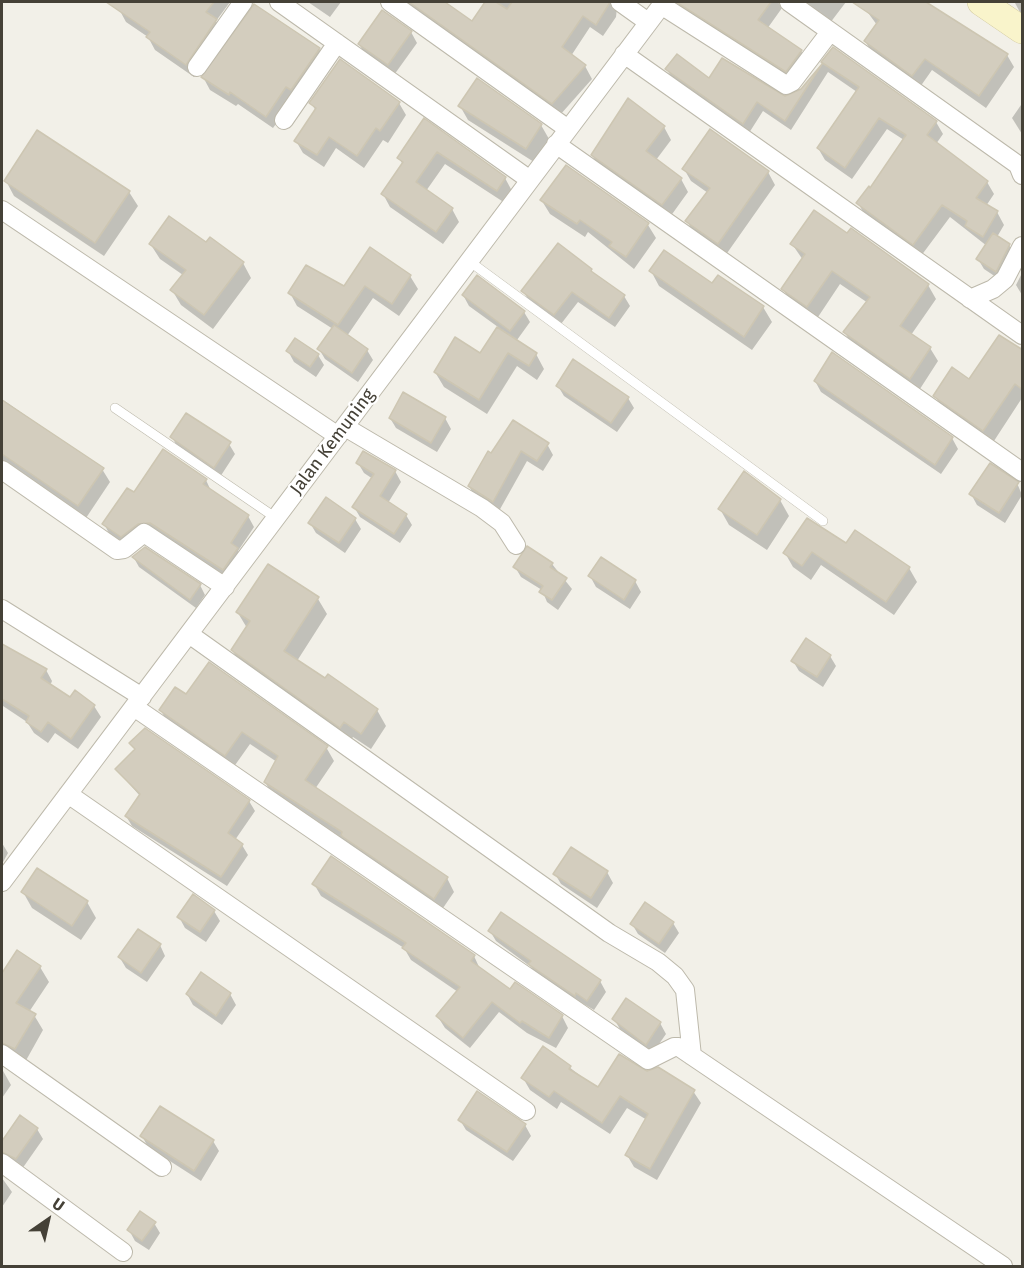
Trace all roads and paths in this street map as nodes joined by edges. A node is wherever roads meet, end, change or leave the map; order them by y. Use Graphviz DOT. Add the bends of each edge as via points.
graph roads {
  1 [pos="243,2"];
  2 [pos="279,2"];
  3 [pos="390,2"];
  4 [pos="620,2"];
  5 [pos="789,2"];
  6 [pos="981,2"];
  7 [pos="662,3"];
  8 [pos="648,22"];
  9 [pos="1023,30"];
  10 [pos="830,32"];
  11 [pos="337,43"];
  12 [pos="624,54"];
  13 [pos="197,67"];
  14 [pos="284,120"];
  15 [pos="568,129"];
  16 [pos="556,144"];
  17 [pos="1023,175"];
  18 [pos="530,180"];
  19 [pos="2,210"];
  20 [pos="1023,246"];
  21 [pos="469,261"];
  22 [pos="970,299"];
  23 [pos="1023,335"];
  24 [pos="115,408"];
  25 [pos="341,431"];
  26 [pos="2,470"];
  27 [pos="1023,472"];
  28 [pos="276,518"];
  29 [pos="823,521"];
  30 [pos="516,545"];
  31 [pos="225,587"];
  32 [pos="2,609"];
  33 [pos="189,634"];
  34 [pos="138,702"];
  35 [pos="68,794"];
  36 [pos="2,882"];
  37 [pos="2,1054"];
  38 [pos="692,1056"];
  39 [pos="526,1111"];
  40 [pos="2,1163"];
  41 [pos="162,1167"];
  42 [pos="123,1252"];
  43 [pos="1003,1266"];
  1 -- 13 [label="street"];
  2 -- 11 [label="street"];
  3 -- 15 [label="street"];
  4 -- 8 [label="street"];
  5 -- 10 [label="street"];
  6 -- 9 [label="street"];
  7 -- 8 [label="street, Jalan Kemuning"];
  7 -- 10 [label="street" via="786,85"];
  8 -- 12 [label="street, Jalan Kemuning"];
  10 -- 17 [label="street" via="1018,165"];
  11 -- 14 [label="street"];
  11 -- 18 [label="street"];
  12 -- 15 [label="street, Jalan Kemuning"];
  12 -- 22 [label="street"];
  15 -- 16 [label="street, Jalan Kemuning"];
  16 -- 18 [label="street, Jalan Kemuning"];
  16 -- 27 [label="street"];
  18 -- 21 [label="street, Jalan Kemuning"];
  19 -- 25 [label="street"];
  20 -- 22 [label="street" via="1005,279"];
  21 -- 25 [label="street, Jalan Kemuning"];
  21 -- 29 [label="lane"];
  22 -- 23 [label="street"];
  24 -- 28 [label="lane"];
  25 -- 28 [label="street, Jalan Kemuning"];
  25 -- 30 [label="street" via="482,508 502,523"];
  26 -- 31 [label="street" via="117,550 144,533"];
  28 -- 31 [label="street, Jalan Kemuning"];
  31 -- 33 [label="street, Jalan Kemuning"];
  32 -- 34 [label="street"];
  33 -- 34 [label="street, Jalan Kemuning"];
  33 -- 38 [label="street" via="675,976 685,990"];
  34 -- 35 [label="street, Jalan Kemuning"];
  34 -- 38 [label="street" via="648,1060 674,1047"];
  35 -- 36 [label="street, Jalan Kemuning"];
  35 -- 39 [label="street"];
  37 -- 41 [label="street"];
  38 -- 43 [label="street"];
  40 -- 42 [label="street"];
}
